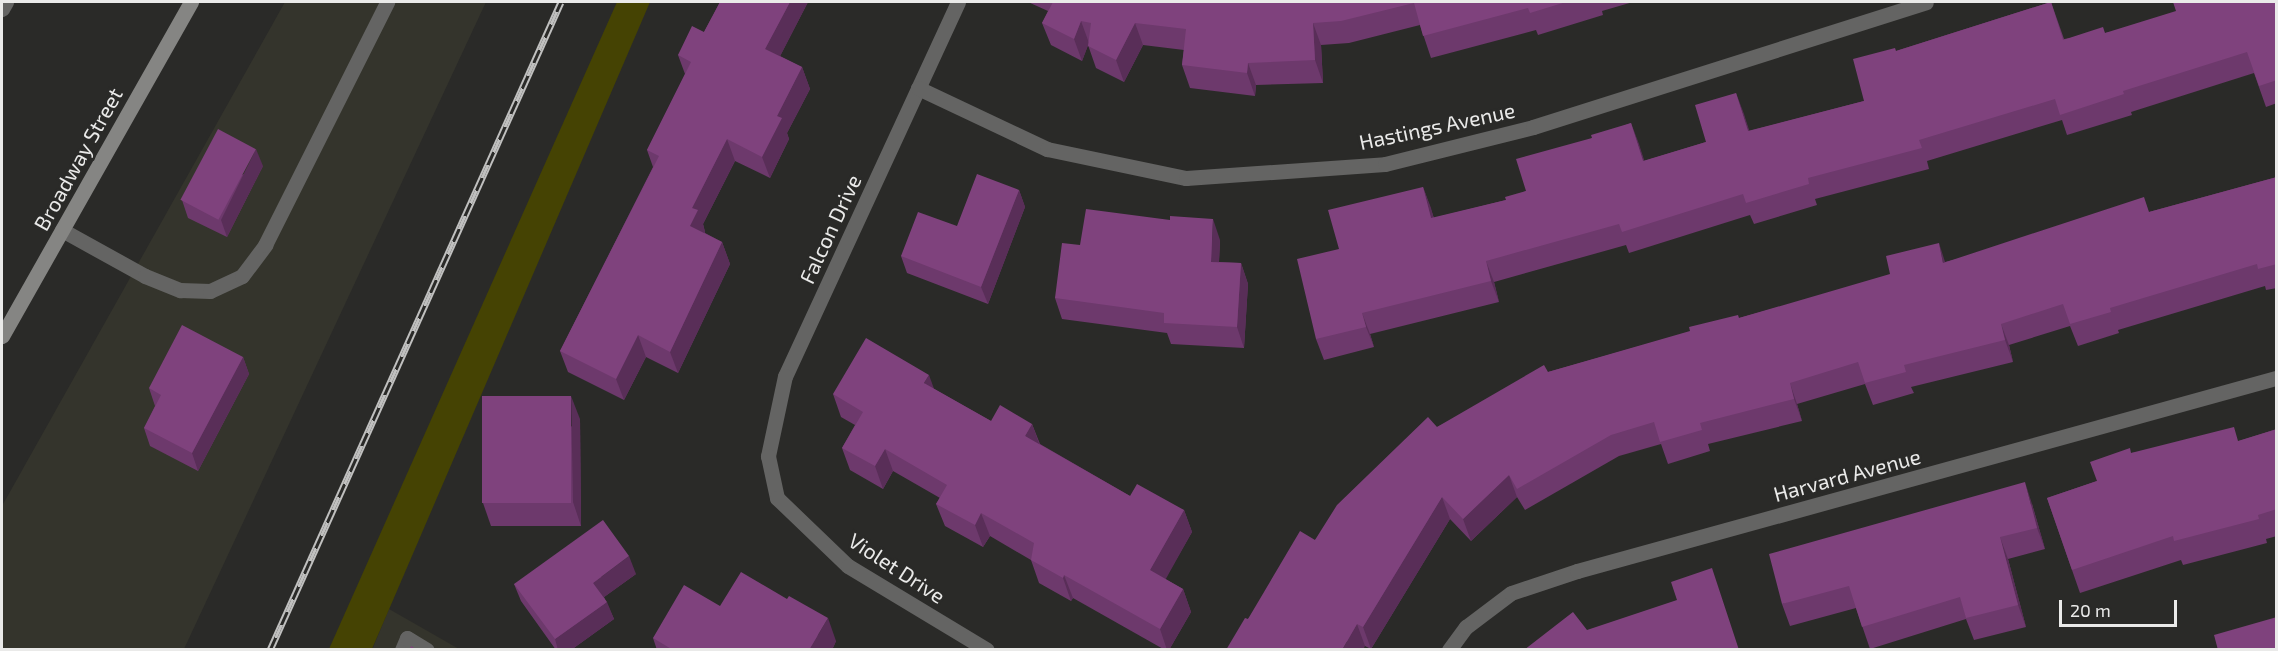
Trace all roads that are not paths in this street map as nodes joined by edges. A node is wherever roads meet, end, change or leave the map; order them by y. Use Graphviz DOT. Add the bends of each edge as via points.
graph roads {
  1 [pos="6,2"];
  2 [pos="191,2"];
  3 [pos="387,2"];
  4 [pos="958,2"];
  5 [pos="1926,2"];
  6 [pos="2,9"];
  7 [pos="918,88"];
  8 [pos="62,230"];
  9 [pos="2,336"];
  10 [pos="2277,378"];
  11 [pos="774,481"];
  12 [pos="402,650"];
  13 [pos="427,650"];
  14 [pos="987,650"];
  15 [pos="1449,650"];
  1 -- 6 [label="street"];
  2 -- 8 [label="main road, Broadway Street"];
  3 -- 8 [label="street" via="265,245 242,276 210,291 180,290 145,276"];
  4 -- 7 [label="street, Falcon Drive"];
  5 -- 7 [label="street, Hastings Avenue" via="1533,127 1385,164 1186,178 1047,149"];
  7 -- 11 [label="street, Falcon Drive" via="785,376 768,456"];
  8 -- 9 [label="main road, Broadway Street"];
  10 -- 15 [label="street, Harvard Avenue" via="1577,571 1512,593 1466,627"];
  11 -- 14 [label="street, Violet Drive" via="777,498 849,566"];
  12 -- 13 [label="street" via="407,638"];
}
